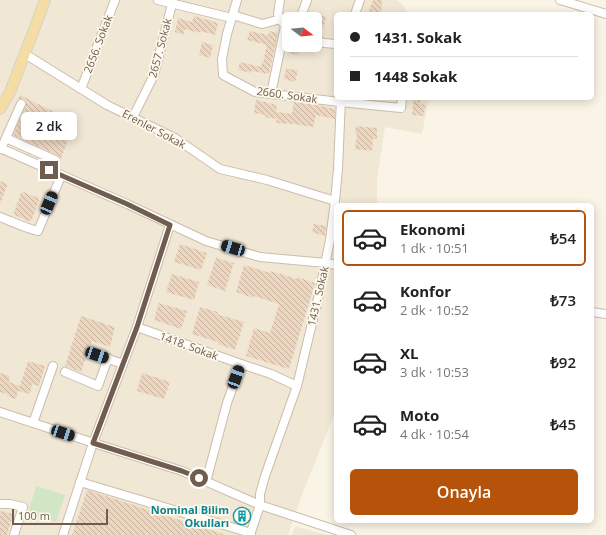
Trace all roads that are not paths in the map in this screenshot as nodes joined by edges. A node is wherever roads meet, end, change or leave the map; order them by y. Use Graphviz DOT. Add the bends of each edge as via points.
graph roads {
  1 [pos="44,0"];
  2 [pos="115,0"];
  3 [pos="158,0"];
  4 [pos="237,0"];
  5 [pos="280,0"];
  6 [pos="307,0"];
  7 [pos="360,0"];
  8 [pos="560,0"];
  9 [pos="172,2"];
  10 [pos="303,12"];
  11 [pos="356,12"];
  12 [pos="606,14"];
  13 [pos="232,17"];
  14 [pos="282,20"];
  15 [pos="282,24"];
  16 [pos="282,39"];
  17 [pos="322,42"];
  18 [pos="334,44"];
  19 [pos="25,54"];
  20 [pos="81,89"];
  21 [pos="271,94"];
  22 [pos="334,99"];
  23 [pos="340,100"];
  24 [pos="402,100"];
  25 [pos="21,104"];
  26 [pos="0,108"];
  27 [pos="134,117"];
  28 [pos="6,138"];
  29 [pos="1,148"];
  30 [pos="55,160"];
  31 [pos="61,176"];
  32 [pos="335,201"];
  33 [pos="334,209"];
  34 [pos="0,217"];
  35 [pos="170,225"];
  36 [pos="326,263"];
  37 [pos="334,265"];
  38 [pos="594,312"];
  39 [pos="606,314"];
  40 [pos="137,327"];
  41 [pos="97,355"];
  42 [pos="108,358"];
  43 [pos="123,364"];
  44 [pos="240,364"];
  45 [pos="52,366"];
  46 [pos="65,372"];
  47 [pos="297,386"];
  48 [pos="0,412"];
  49 [pos="33,423"];
  50 [pos="93,443"];
  51 [pos="80,482"];
  52 [pos="206,482"];
  53 [pos="0,504"];
  54 [pos="260,505"];
  55 [pos="251,534"];
  56 [pos="14,535"];
  57 [pos="63,535"];
  58 [pos="351,535"];
  1 -- 19 [label="main road"];
  2 -- 20 [label="street, 2656. Sokak"];
  3 -- 9 [label="street"];
  4 -- 13 [label="street"];
  5 -- 14 [label="street" via="278,14"];
  6 -- 10 [label="street"];
  7 -- 11 [label="street"];
  8 -- 12 [label="street"];
  9 -- 13 [label="street"];
  9 -- 27 [label="street, 2657. Sokak" via="154,75"];
  13 -- 15 [label="street" via="262,24"];
  13 -- 21 [label="street, 2660. Sokak" via="222,59 223,75 255,92"];
  16 -- 21 [label="street"];
  17 -- 18 [label="street"];
  19 -- 20 [label="street, Erenler Sokak"];
  19 -- 26 [label="main road" via="9,94"];
  20 -- 27 [label="street, Erenler Sokak" via="107,105"];
  21 -- 22 [label="street, 2660. Sokak"];
  23 -- 24 [label="street, 2660. Sokak" via="401,108"];
  23 -- 32 [label="street, 1431. Sokak"];
  25 -- 28 [label="street"];
  27 -- 32 [label="street, Erenler Sokak" via="175,138 220,169 267,180"];
  28 -- 29 [label="street"];
  28 -- 30 [label="street"];
  29 -- 31 [label="street"];
  31 -- 34 [label="street" via="38,231"];
  31 -- 35 [label="street"];
  33 -- 36 [label="street, 1431. Sokak"];
  35 -- 36 [label="street" via="206,240 260,256"];
  35 -- 40 [label="street"];
  36 -- 37 [label="street"];
  36 -- 47 [label="street, 1431. Sokak"];
  38 -- 39 [label="street"];
  40 -- 43 [label="street"];
  40 -- 44 [label="street, 1418. Sokak"];
  41 -- 42 [label="street"];
  42 -- 43 [label="street"];
  42 -- 46 [label="street" via="98,386"];
  43 -- 50 [label="street"];
  44 -- 47 [label="street"];
  44 -- 52 [label="street"];
  45 -- 49 [label="street"];
  47 -- 54 [label="street, 1431. Sokak" via="265,476"];
  48 -- 49 [label="street"];
  49 -- 50 [label="street"];
  50 -- 51 [label="street"];
  50 -- 52 [label="street" via="182,471"];
  51 -- 55 [label="street"];
  51 -- 57 [label="street"];
  52 -- 54 [label="street"];
  53 -- 56 [label="street" via="23,507"];
  54 -- 55 [label="street, 1431. Sokak"];
  54 -- 58 [label="street"];
}
